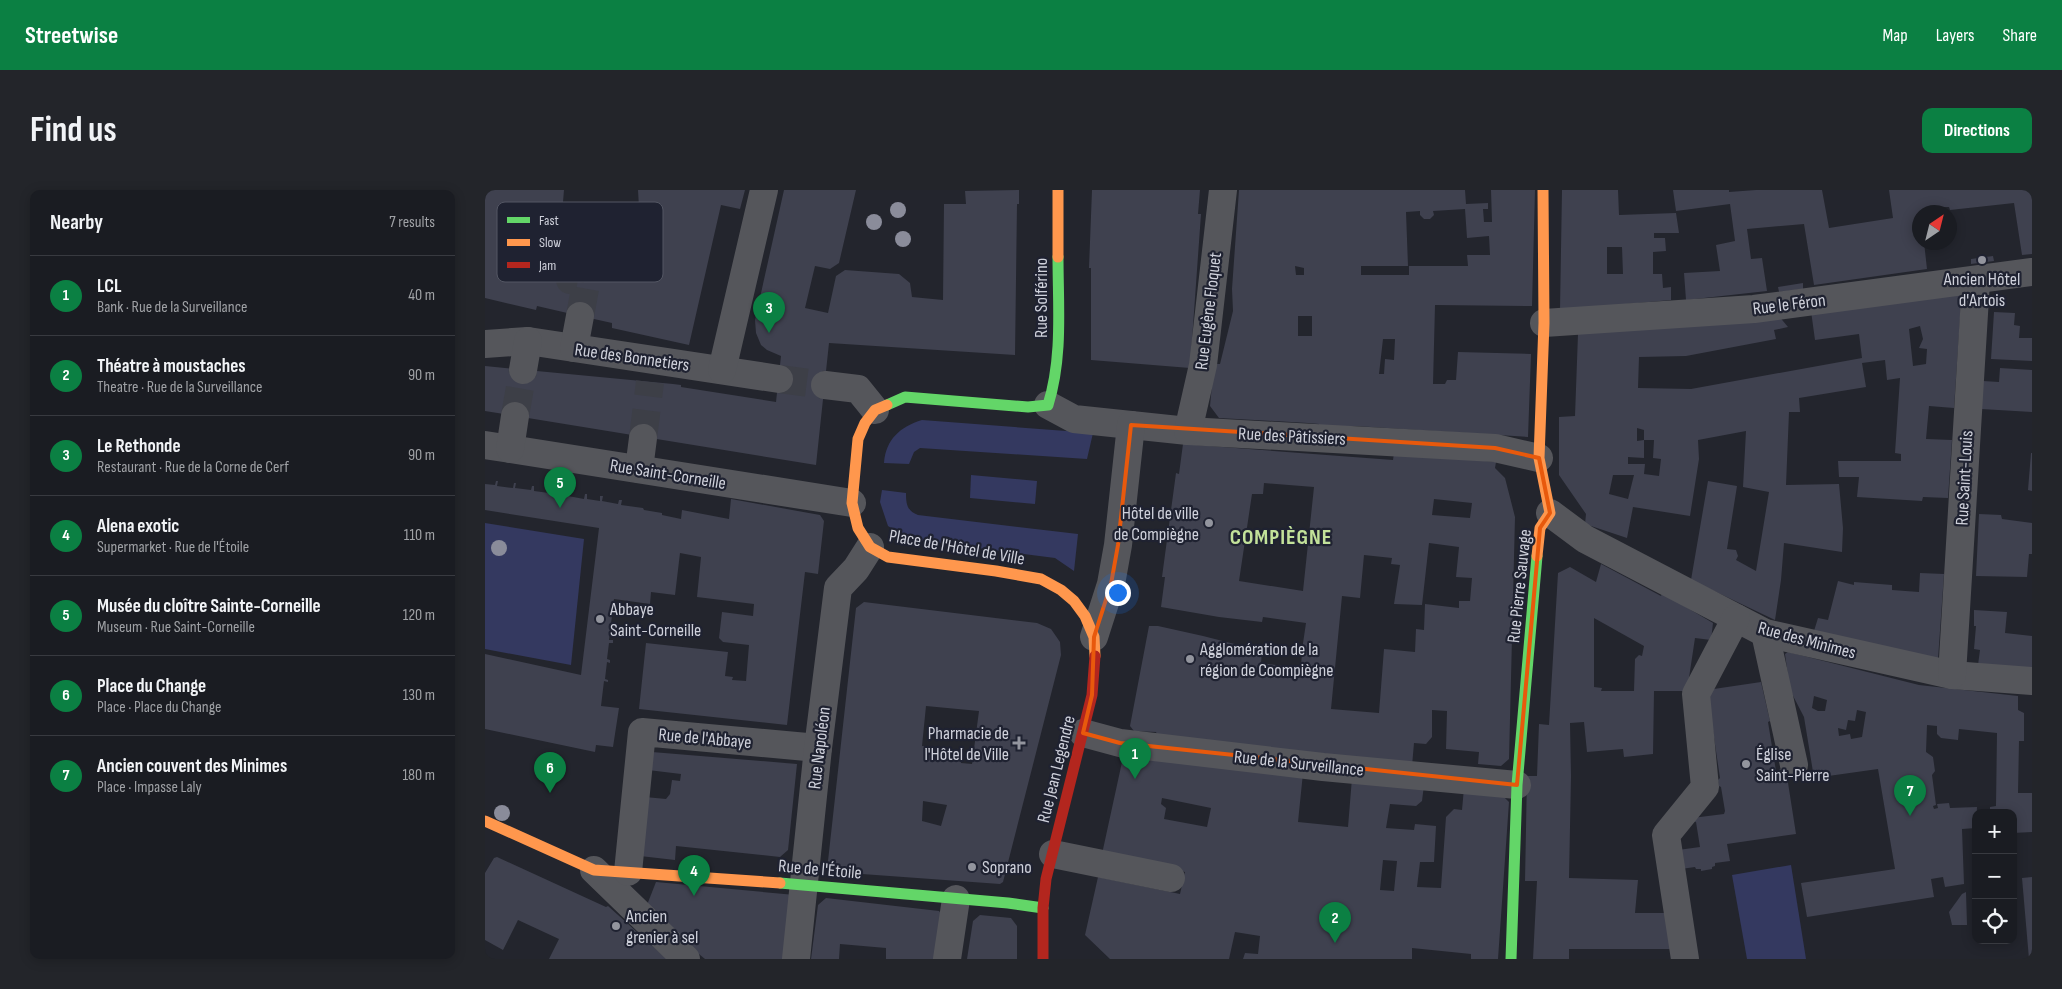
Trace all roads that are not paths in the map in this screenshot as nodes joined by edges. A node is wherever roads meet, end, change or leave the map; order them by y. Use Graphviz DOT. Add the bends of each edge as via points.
graph roads {
  1 [pos="764,190"];
  2 [pos="1059,190"];
  3 [pos="1223,190"];
  4 [pos="1543,190"];
  5 [pos="2032,272"];
  6 [pos="1976,281"];
  7 [pos="580,316"];
  8 [pos="1544,323"];
  9 [pos="529,341"];
  10 [pos="485,344"];
  11 [pos="573,348"];
  12 [pos="523,370"];
  13 [pos="722,370"];
  14 [pos="779,379"];
  15 [pos="825,385"];
  16 [pos="1048,405"];
  17 [pos="875,410"];
  18 [pos="515,416"];
  19 [pos="1131,425"];
  20 [pos="1188,430"];
  21 [pos="643,438"];
  22 [pos="497,447"];
  23 [pos="1539,458"];
  24 [pos="639,469"];
  25 [pos="851,503"];
  26 [pos="1550,513"];
  27 [pos="870,547"];
  28 [pos="1736,618"];
  29 [pos="1765,633"];
  30 [pos="1094,637"];
  31 [pos="1952,675"];
  32 [pos="2032,682"];
  33 [pos="1083,733"];
  34 [pos="818,748"];
  35 [pos="1793,765"];
  36 [pos="1517,785"];
  37 [pos="487,826"];
  38 [pos="1053,854"];
  39 [pos="594,870"];
  40 [pos="628,872"];
  41 [pos="1171,878"];
  42 [pos="803,885"];
  43 [pos="956,899"];
  44 [pos="1043,908"];
  45 [pos="686,959"];
  46 [pos="796,959"];
  47 [pos="947,959"];
  48 [pos="1043,959"];
  49 [pos="1511,959"];
  50 [pos="1685,959"];
  1 -- 13 [label="street"];
  2 -- 16 [label="street, Rue Solférino" via="1058,355"];
  3 -- 20 [label="street, Rue Eugène Floquet" via="1203,365"];
  4 -- 8 [label="street, Rue Pierre Sauvage"];
  5 -- 6 [label="street, Rue le Féron"];
  6 -- 8 [label="street, Rue le Féron" via="1754,309"];
  6 -- 31 [label="street, Rue Saint-Louis"];
  7 -- 11 [label="street"];
  8 -- 23 [label="street, Rue Pierre Sauvage"];
  9 -- 10 [label="street, Rue des Bonnetiers"];
  9 -- 11 [label="street, Rue des Bonnetiers"];
  9 -- 12 [label="street"];
  11 -- 13 [label="street, Rue des Bonnetiers" via="652,371"];
  13 -- 14 [label="street, Rue des Bonnetiers"];
  15 -- 17 [label="street" via="858,389"];
  16 -- 17 [label="street" via="1027,407 905,397"];
  16 -- 19 [label="street, Rue des Pâtissiers" via="1074,419"];
  17 -- 25 [label="street, Place de l'Hôtel de Ville" via="858,439"];
  18 -- 22 [label="street"];
  19 -- 20 [label="street, Rue des Pâtissiers"];
  19 -- 30 [label="street" via="1118,545 1111,584"];
  20 -- 23 [label="street, Rue des Pâtissiers" via="1495,448"];
  21 -- 24 [label="street"];
  22 -- 24 [label="street, Rue Saint-Corneille"];
  23 -- 26 [label="street, Rue Pierre Sauvage"];
  24 -- 25 [label="street, Rue Saint-Corneille"];
  25 -- 27 [label="street, Place de l'Hôtel de Ville" via="858,528"];
  26 -- 28 [label="street, Rue des Minimes" via="1585,539"];
  26 -- 36 [label="street, Rue Pierre Sauvage" via="1540,528"];
  27 -- 30 [label="street, Place de l'Hôtel de Ville" via="889,557 1041,579 1074,601"];
  27 -- 34 [label="street, Rue Napoléon" via="839,588"];
  28 -- 29 [label="street, Rue des Minimes"];
  28 -- 50 [label="street" via="1697,694 1705,787 1666,835"];
  29 -- 31 [label="street, Rue des Minimes"];
  29 -- 35 [label="street"];
  30 -- 33 [label="street, Rue Jean Legendre" via="1092,694"];
  31 -- 32 [label="street, Rue des Minimes"];
  33 -- 36 [label="street, Rue de la Surveillance" via="1120,743 1323,767"];
  33 -- 38 [label="street, Rue Jean Legendre"];
  34 -- 40 [label="street, Rue de l'Abbaye" via="641,732"];
  34 -- 42 [label="street, Rue Napoléon"];
  36 -- 49 [label="street, Rue Pierre Sauvage"];
  37 -- 39 [label="street"];
  38 -- 41 [label="street"];
  38 -- 44 [label="street, Rue Jean Legendre"];
  39 -- 40 [label="street, Rue de l'Étoile"];
  39 -- 45 [label="street"];
  40 -- 42 [label="street, Rue de l'Étoile"];
  42 -- 43 [label="street, Rue de l'Étoile"];
  42 -- 46 [label="street, Rue Napoléon"];
  43 -- 44 [label="street, Rue de l'Étoile"];
  43 -- 47 [label="street"];
  44 -- 48 [label="street, Rue Jean Legendre"];
}
